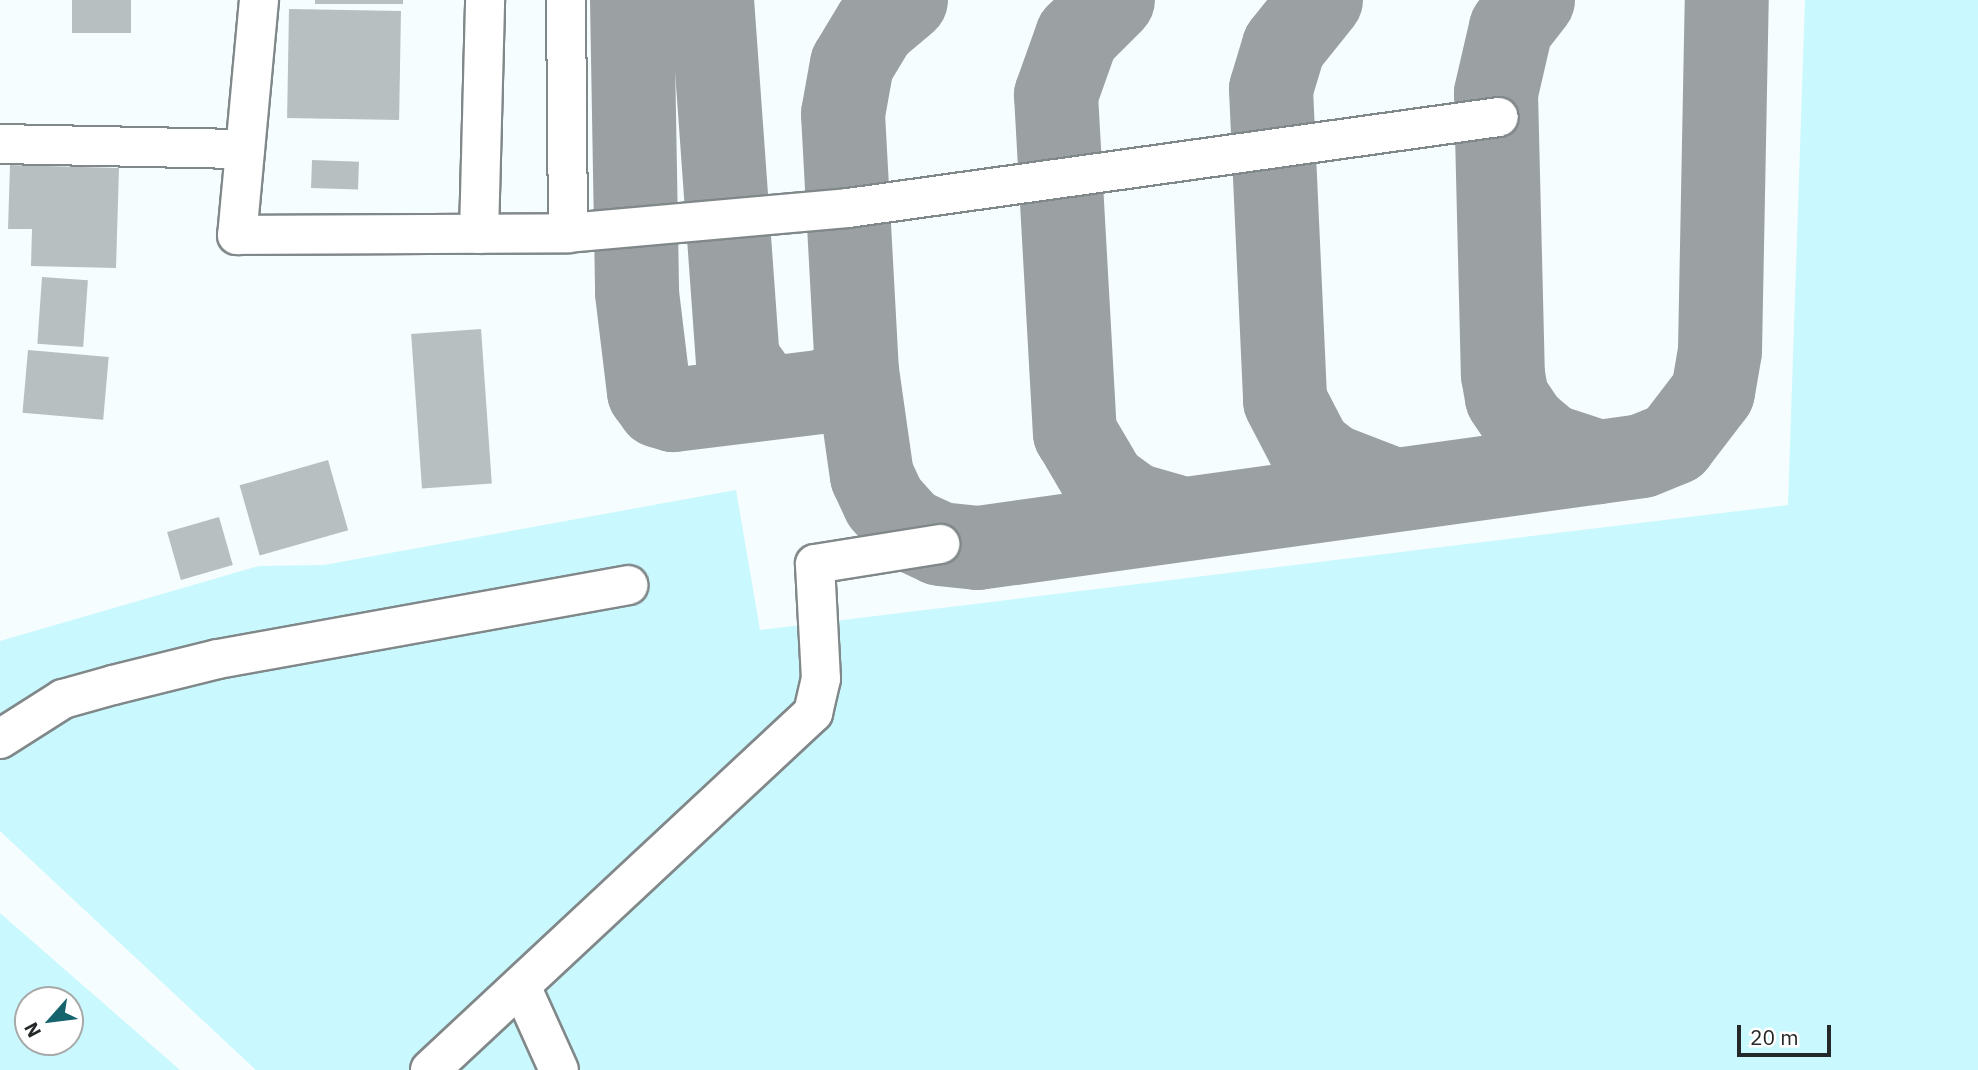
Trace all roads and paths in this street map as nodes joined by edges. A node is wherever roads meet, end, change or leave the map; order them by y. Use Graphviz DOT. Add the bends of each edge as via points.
graph roads {
  1 [pos="259,0"];
  2 [pos="485,0"];
  3 [pos="566,0"];
  4 [pos="1499,117"];
  5 [pos="0,144"];
  6 [pos="245,149"];
  7 [pos="568,233"];
  8 [pos="480,234"];
  9 [pos="940,544"];
  10 [pos="628,585"];
  11 [pos="0,739"];
  12 [pos="520,986"];
  13 [pos="430,1070"];
  14 [pos="559,1070"];
  1 -- 6 [label="lane"];
  2 -- 8 [label="lane"];
  3 -- 7 [label="lane"];
  4 -- 7 [label="lane" via="848,208"];
  5 -- 6 [label="lane"];
  6 -- 8 [label="lane" via="237,235"];
  7 -- 8 [label="lane"];
  9 -- 12 [label="lane" via="815,564 821,679 813,713"];
  10 -- 11 [label="lane" via="218,659 63,699"];
  12 -- 13 [label="lane"];
  12 -- 14 [label="lane"];
}
